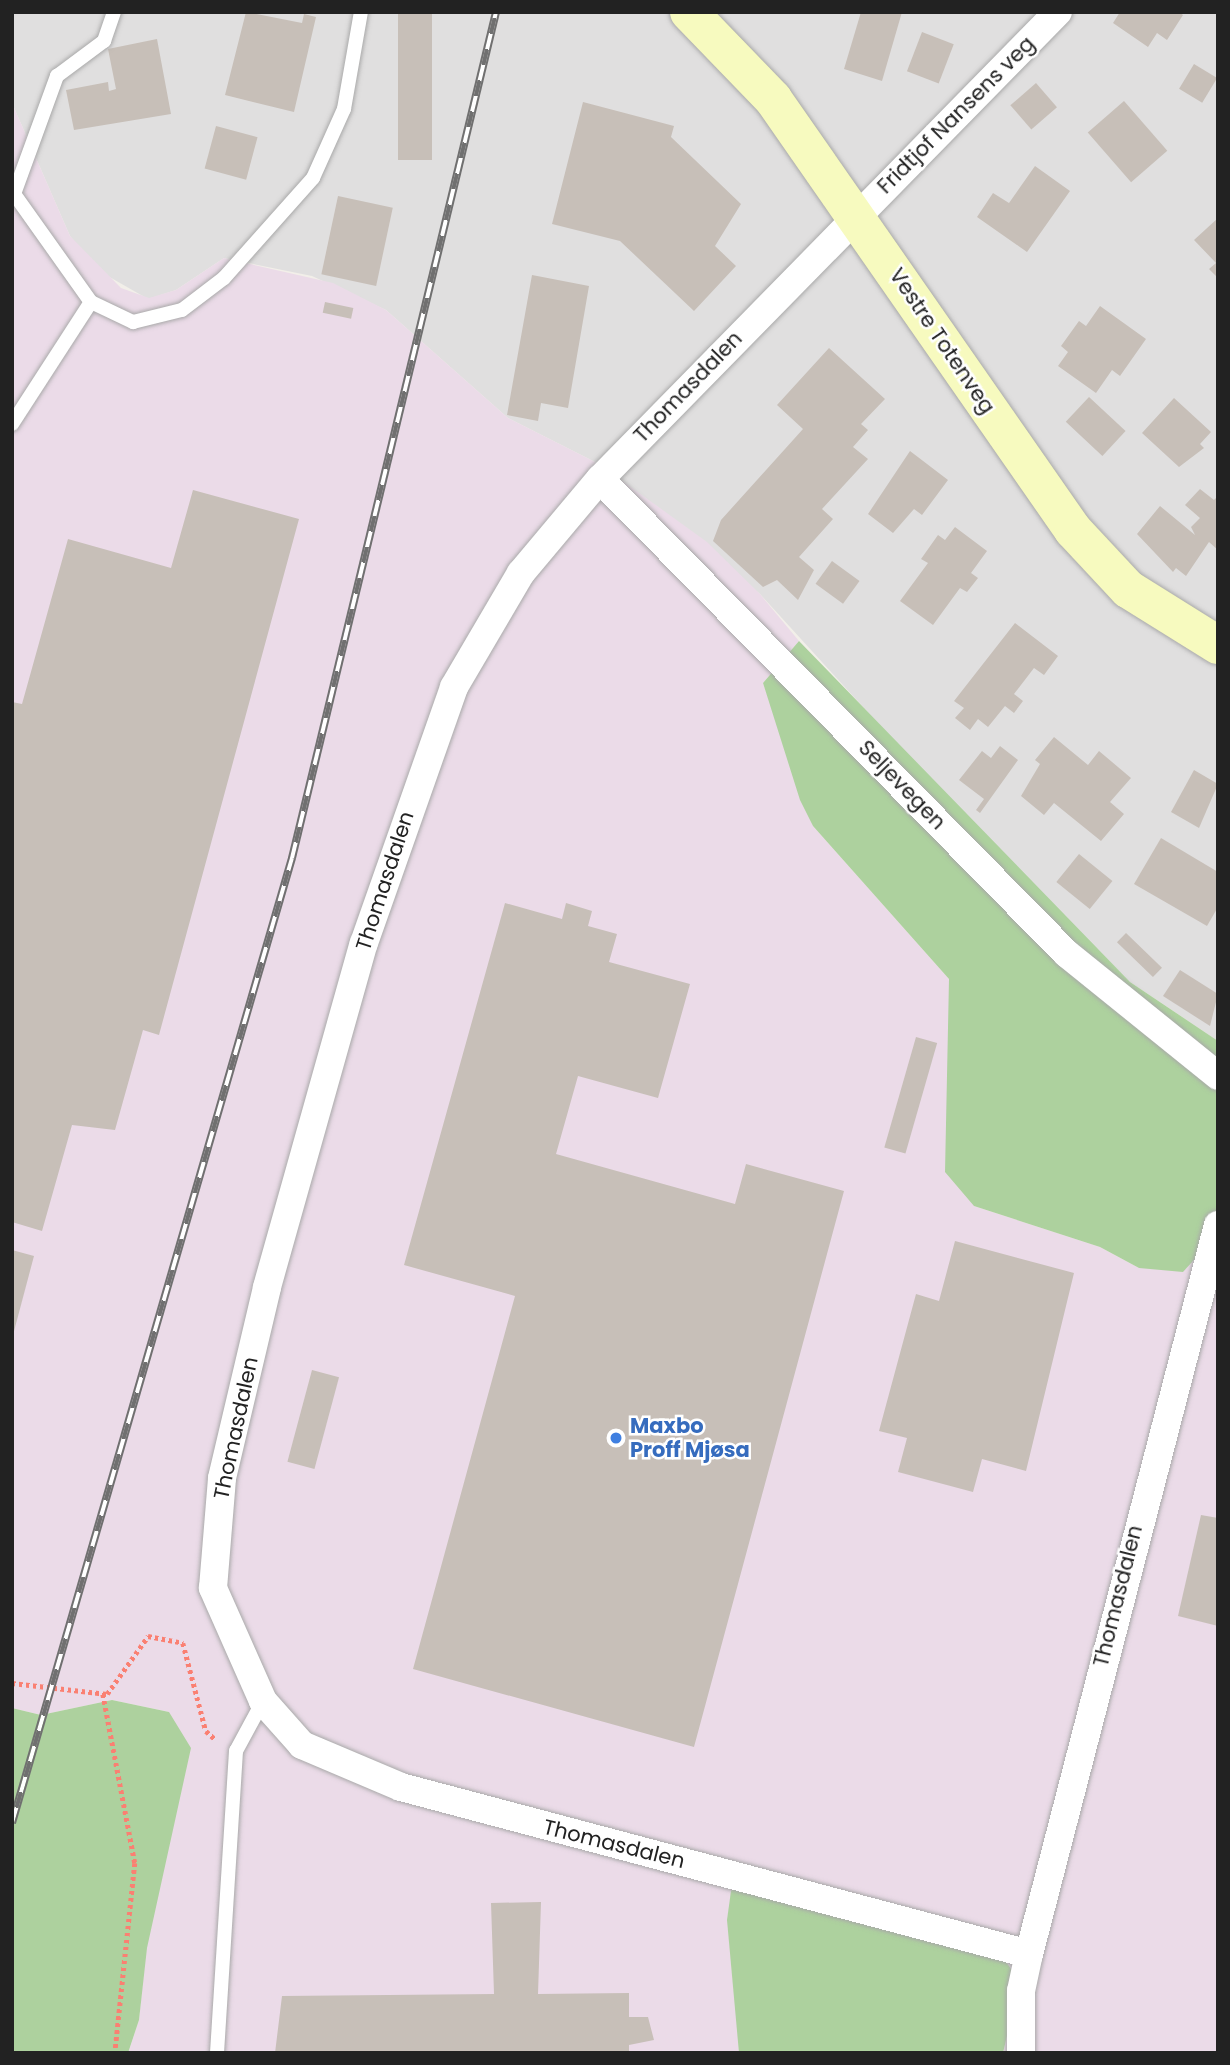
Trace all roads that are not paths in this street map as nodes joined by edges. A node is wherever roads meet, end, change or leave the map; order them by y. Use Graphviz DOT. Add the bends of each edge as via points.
graph roads {
  1 [pos="114,12"];
  2 [pos="361,12"];
  3 [pos="689,12"];
  4 [pos="1058,12"];
  5 [pos="13,193"];
  6 [pos="855,218"];
  7 [pos="91,302"];
  8 [pos="12,424"];
  9 [pos="600,479"];
  10 [pos="1218,645"];
  11 [pos="1218,1076"];
  12 [pos="1218,1225"];
  13 [pos="263,1701"];
  14 [pos="1029,1954"];
  15 [pos="217,2053"];
  16 [pos="1021,2053"];
  1 -- 5 [label="lane" via="104,41 57,76"];
  2 -- 7 [label="lane" via="344,109 331,145 313,178 224,278 182,310 150,322 115,317"];
  3 -- 6 [label="main road, Vestre Totenveg" via="773,99"];
  4 -- 6 [label="street, Fridtjof Nansens veg"];
  5 -- 7 [label="lane"];
  6 -- 9 [label="street, Thomasdalen"];
  6 -- 10 [label="main road, Vestre Totenveg" via="1073,530 1128,589"];
  7 -- 8 [label="lane"];
  9 -- 11 [label="street, Seljevegen" via="1067,954"];
  9 -- 13 [label="street, Thomasdalen" via="521,573 454,687 364,943 267,1287 222,1478 213,1588"];
  12 -- 14 [label="street, Thomasdalen"];
  13 -- 14 [label="street, Thomasdalen" via="302,1745 401,1787"];
  13 -- 15 [label="lane" via="236,1751"];
  14 -- 16 [label="street" via="1021,1991"];
}
